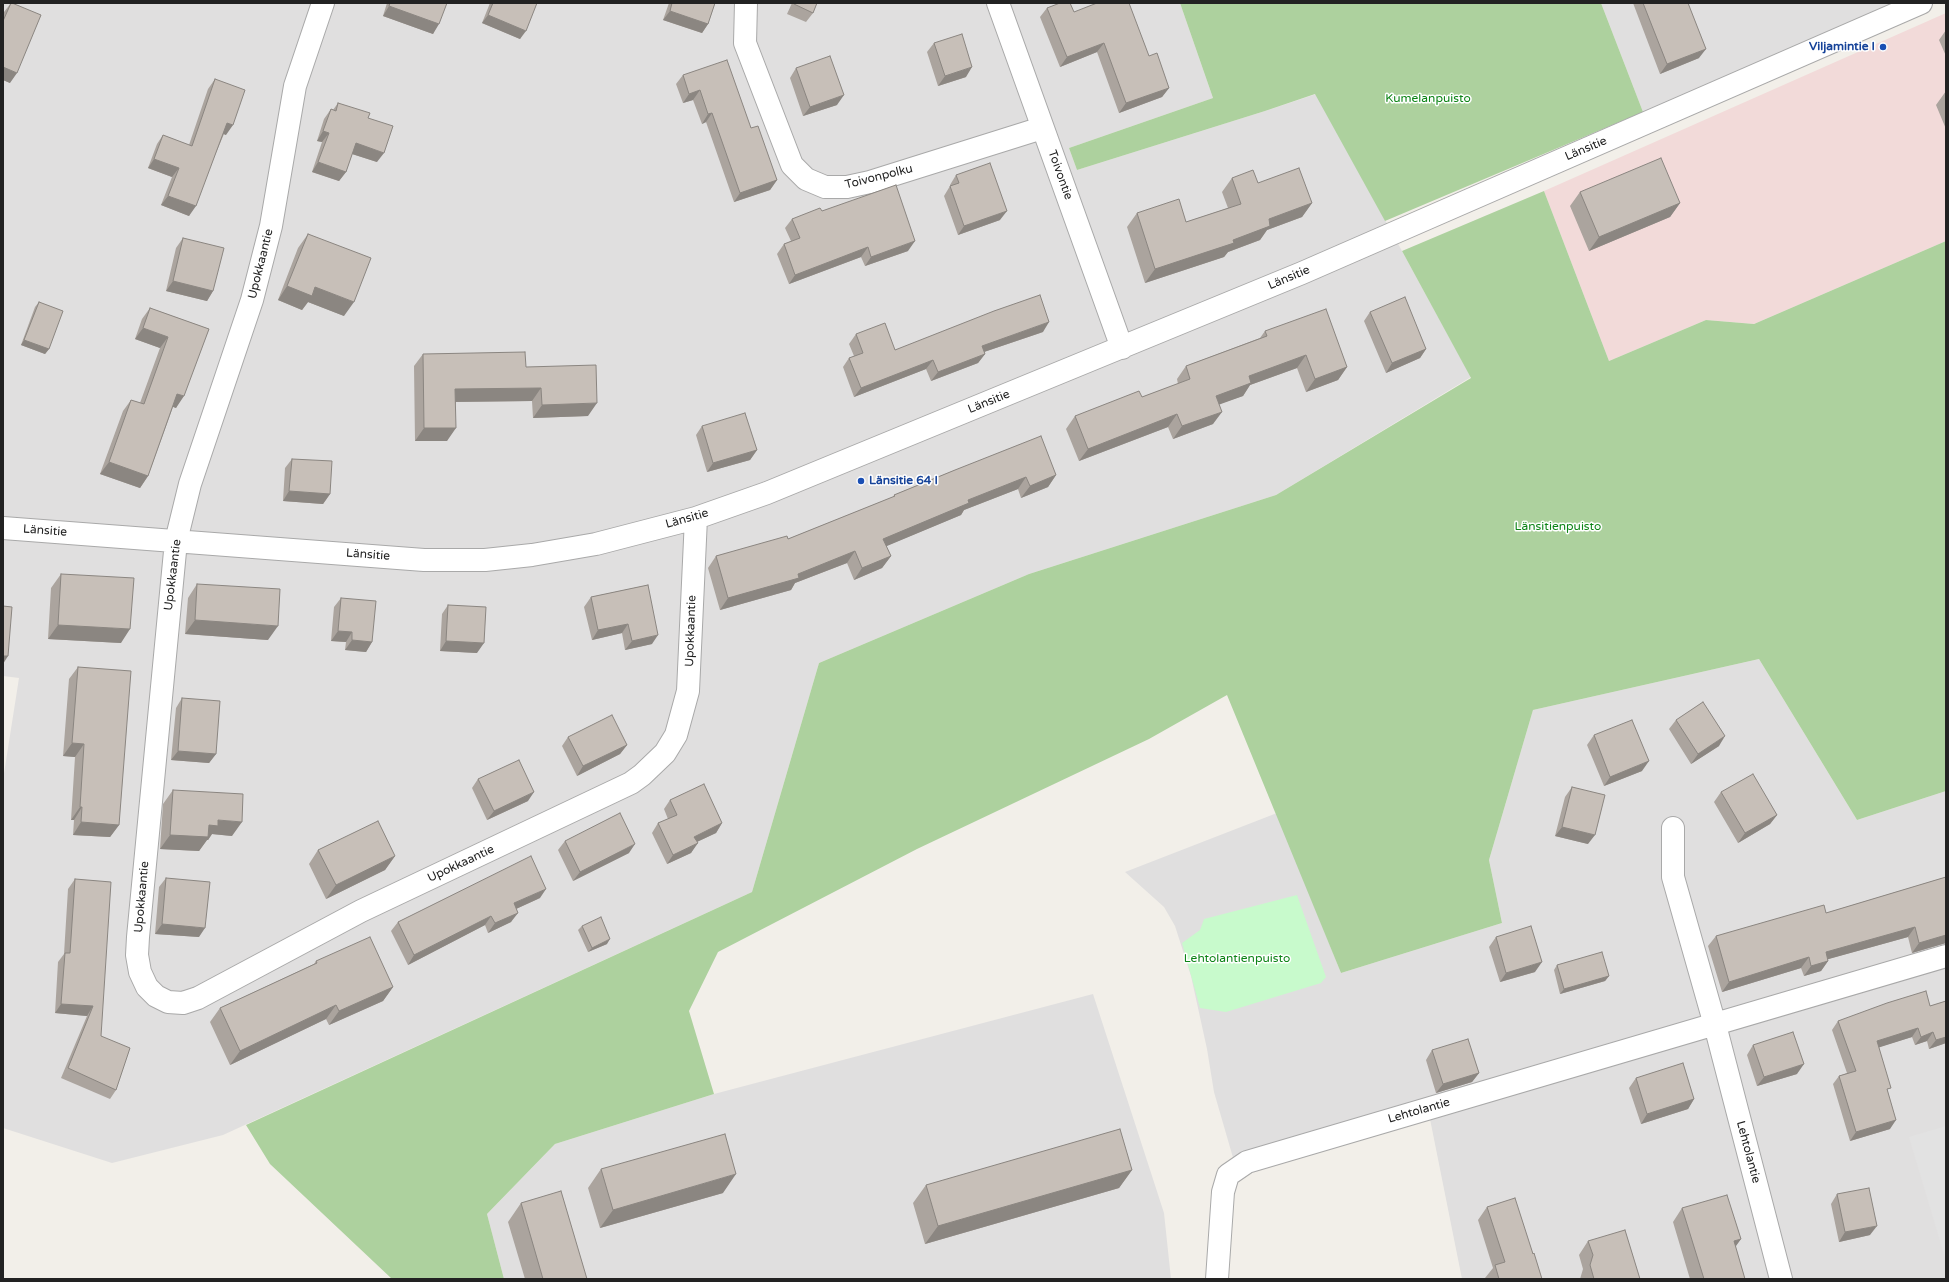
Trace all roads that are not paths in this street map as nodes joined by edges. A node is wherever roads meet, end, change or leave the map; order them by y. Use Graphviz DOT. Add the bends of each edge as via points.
graph roads {
  1 [pos="323,3"];
  2 [pos="746,3"];
  3 [pos="998,3"];
  4 [pos="1922,3"];
  5 [pos="1042,128"];
  6 [pos="1122,348"];
  7 [pos="696,518"];
  8 [pos="3,528"];
  9 [pos="176,540"];
  10 [pos="1673,828"];
  11 [pos="1946,956"];
  12 [pos="1715,1025"];
  13 [pos="1217,1279"];
  14 [pos="1781,1279"];
  1 -- 9 [label="street, Upokkaantie" via="295,86 271,226 252,300 190,484"];
  2 -- 5 [label="street, Toivonpolku" via="745,43 792,165 806,179 825,187 847,187"];
  3 -- 5 [label="street, Toivontie"];
  4 -- 6 [label="street, Länsitie" via="1309,270"];
  5 -- 6 [label="street, Toivontie"];
  6 -- 7 [label="street, Länsitie" via="767,493"];
  7 -- 9 [label="street, Länsitie" via="596,544 485,560 424,560"];
  7 -- 9 [label="street, Upokkaantie" via="688,692 676,735 665,753 642,775 630,784 361,911 198,998 183,1003 168,1002 156,996 147,987 140,972 137,955"];
  8 -- 9 [label="street, Länsitie"];
  10 -- 12 [label="street, Lehtolantie" via="1673,877"];
  11 -- 12 [label="street, Lehtolantie"];
  12 -- 13 [label="street, Lehtolantie" via="1247,1162 1228,1175 1223,1192"];
  12 -- 14 [label="street, Lehtolantie"];
}
